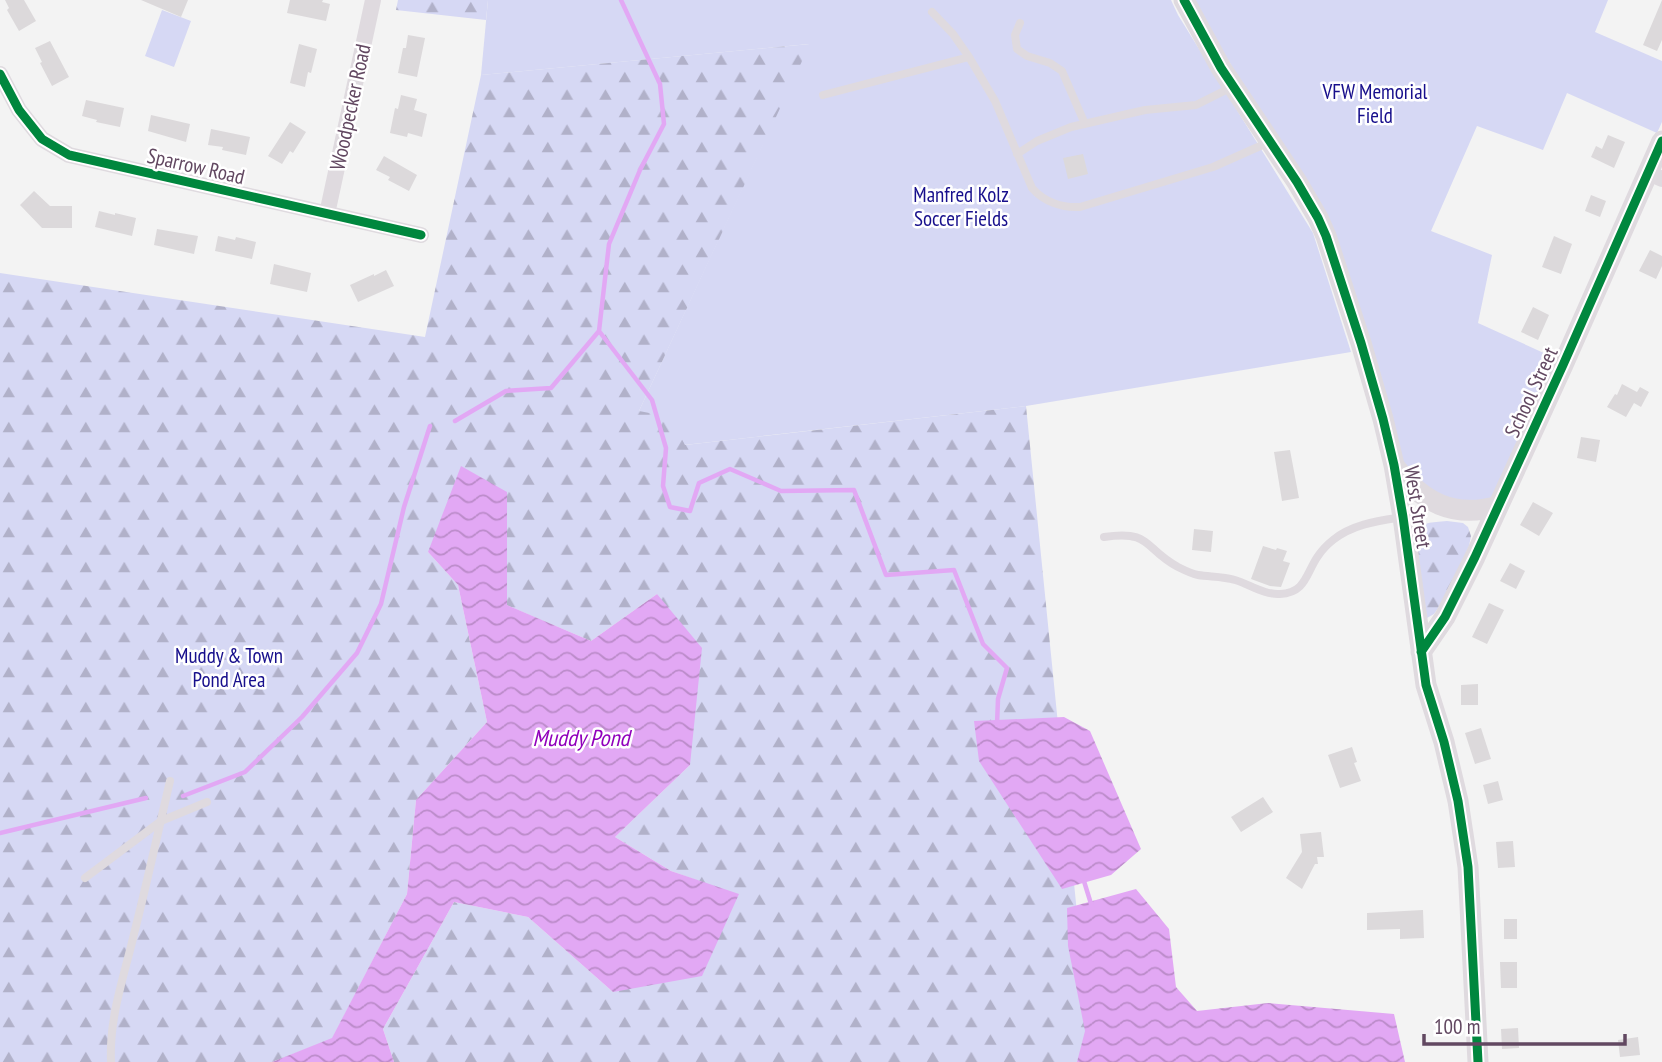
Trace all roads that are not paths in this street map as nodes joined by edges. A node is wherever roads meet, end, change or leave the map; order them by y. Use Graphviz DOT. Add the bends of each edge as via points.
graph roads {
  1 [pos="373,0"];
  2 [pos="1184,0"];
  3 [pos="932,12"];
  4 [pos="1020,23"];
  5 [pos="969,57"];
  6 [pos="0,74"];
  7 [pos="1233,86"];
  8 [pos="823,95"];
  9 [pos="1085,124"];
  10 [pos="1270,141"];
  11 [pos="1662,142"];
  12 [pos="1017,154"];
  13 [pos="1655,176"];
  14 [pos="327,214"];
  15 [pos="421,235"];
  16 [pos="1394,465"];
  17 [pos="1498,506"];
  18 [pos="1402,517"];
  19 [pos="1104,537"];
  20 [pos="1422,652"];
  21 [pos="170,781"];
  22 [pos="207,802"];
  23 [pos="160,821"];
  24 [pos="85,878"];
  25 [pos="111,1062"];
  26 [pos="1478,1062"];
  1 -- 14 [label="street, Woodpecker Road"];
  2 -- 7 [label="street, West Street"];
  3 -- 5 [label="lane"];
  4 -- 9 [label="lane" via="1017,49 1062,71"];
  5 -- 8 [label="lane"];
  5 -- 12 [label="lane" via="995,101"];
  6 -- 14 [label="street, Sparrow Road" via="19,110 42,139 69,155"];
  7 -- 9 [label="lane" via="1196,105 1145,110"];
  7 -- 10 [label="street, West Street"];
  9 -- 12 [label="lane" via="1054,133"];
  10 -- 12 [label="lane" via="1213,167 1078,207 1039,196"];
  10 -- 16 [label="street, West Street" via="1326,236"];
  11 -- 13 [label="street, School Street"];
  13 -- 17 [label="street, School Street"];
  14 -- 15 [label="street, Sparrow Road"];
  16 -- 17 [label="street" via="1420,494 1444,507"];
  16 -- 18 [label="street, West Street"];
  17 -- 20 [label="street, School Street" via="1445,617"];
  18 -- 19 [label="lane" via="1346,531 1317,556 1307,578 1293,593 1277,595 1225,577 1196,575 1135,536"];
  18 -- 20 [label="street, West Street"];
  20 -- 26 [label="street, West Street" via="1426,685 1458,801 1468,867"];
  21 -- 23 [label="lane"];
  22 -- 23 [label="lane"];
  23 -- 24 [label="lane"];
  23 -- 25 [label="lane" via="112,1020"];
}
